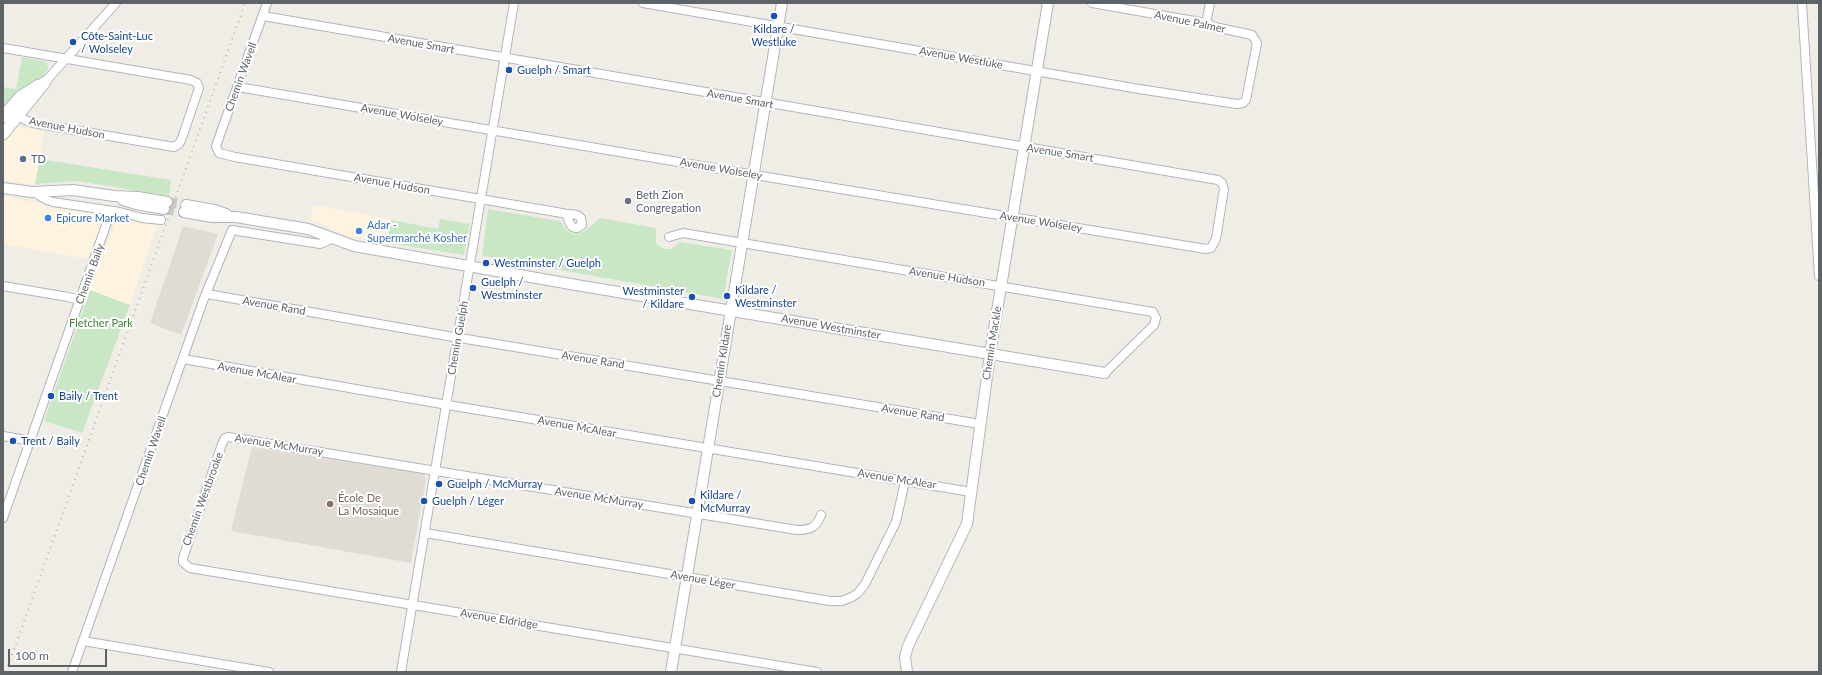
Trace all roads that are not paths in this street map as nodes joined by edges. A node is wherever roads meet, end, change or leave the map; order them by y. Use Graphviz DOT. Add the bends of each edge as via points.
graph roads {
  1 [pos="116,3"];
  2 [pos="267,3"];
  3 [pos="514,3"];
  4 [pos="643,3"];
  5 [pos="782,3"];
  6 [pos="1048,3"];
  7 [pos="1092,3"];
  8 [pos="1210,3"];
  9 [pos="1802,3"];
  10 [pos="263,16"];
  11 [pos="1206,23"];
  12 [pos="778,26"];
  13 [pos="3,48"];
  14 [pos="505,58"];
  15 [pos="66,59"];
  16 [pos="1253,69"];
  17 [pos="1037,71"];
  18 [pos="45,82"];
  19 [pos="238,87"];
  20 [pos="765,103"];
  21 [pos="11,114"];
  22 [pos="493,131"];
  23 [pos="3,134"];
  24 [pos="1024,147"];
  25 [pos="217,152"];
  26 [pos="753,174"];
  27 [pos="3,188"];
  28 [pos="34,192"];
  29 [pos="481,199"];
  30 [pos="165,205"];
  31 [pos="185,209"];
  32 [pos="111,211"];
  33 [pos="567,216"];
  34 [pos="1012,218"];
  35 [pos="161,220"];
  36 [pos="669,237"];
  37 [pos="333,238"];
  38 [pos="742,242"];
  39 [pos="1206,249"];
  40 [pos="470,266"];
  41 [pos="1819,276"];
  42 [pos="3,286"];
  43 [pos="1001,286"];
  44 [pos="207,294"];
  45 [pos="80,300"];
  46 [pos="731,310"];
  47 [pos="1152,312"];
  48 [pos="458,338"];
  49 [pos="990,354"];
  50 [pos="183,359"];
  51 [pos="1106,373"];
  52 [pos="719,380"];
  53 [pos="446,405"];
  54 [pos="980,424"];
  55 [pos="3,436"];
  56 [pos="227,437"];
  57 [pos="31,441"];
  58 [pos="708,448"];
  59 [pos="435,470"];
  60 [pos="905,481"];
  61 [pos="971,492"];
  62 [pos="697,514"];
  63 [pos="821,515"];
  64 [pos="3,518"];
  65 [pos="424,533"];
  66 [pos="183,562"];
  67 [pos="686,577"];
  68 [pos="412,604"];
  69 [pos="83,641"];
  70 [pos="675,648"];
  71 [pos="72,672"];
  72 [pos="269,672"];
  73 [pos="401,672"];
  74 [pos="671,672"];
  75 [pos="817,672"];
  76 [pos="907,672"];
  1 -- 15 [label="street"];
  2 -- 10 [label="street, Chemin Wavell"];
  3 -- 14 [label="street, Chemin Guelph"];
  4 -- 12 [label="street, Avenue Westluke"];
  5 -- 12 [label="street, Chemin Kildare"];
  6 -- 17 [label="street, Chemin Mackle"];
  7 -- 11 [label="street, Avenue Palmer"];
  8 -- 11 [label="street"];
  9 -- 41 [label="street"];
  10 -- 14 [label="street, Avenue Smart"];
  10 -- 19 [label="street, Chemin Wavell"];
  11 -- 16 [label="street, Avenue Palmer" via="1255,38 1258,43"];
  12 -- 17 [label="street, Avenue Westluke"];
  12 -- 20 [label="street, Chemin Kildare"];
  13 -- 15 [label="street"];
  14 -- 20 [label="street, Avenue Smart"];
  14 -- 22 [label="street, Chemin Guelph"];
  15 -- 18 [label="street"];
  15 -- 21 [label="street, Avenue Hudson" via="196,82 199,92 181,141 175,146 33,123"];
  16 -- 17 [label="street, Avenue Westluke" via="1246,100 1237,104"];
  17 -- 24 [label="street, Chemin Mackle"];
  18 -- 21 [label="main road"];
  19 -- 22 [label="street, Avenue Wolseley"];
  19 -- 25 [label="street, Chemin Wavell" via="216,146"];
  20 -- 24 [label="street, Avenue Smart"];
  20 -- 26 [label="street, Chemin Kildare"];
  21 -- 23 [label="main road"];
  22 -- 26 [label="street, Avenue Wolseley"];
  22 -- 29 [label="street, Chemin Guelph"];
  24 -- 34 [label="street, Chemin Mackle"];
  24 -- 39 [label="street, Avenue Smart" via="1218,180 1224,189 1216,239 1211,248"];
  25 -- 29 [label="street, Avenue Hudson"];
  26 -- 34 [label="street, Avenue Wolseley"];
  26 -- 38 [label="street, Chemin Kildare"];
  27 -- 28 [label="street"];
  28 -- 30 [label="street" via="74,190 114,196 136,204"];
  28 -- 32 [label="street" via="50,202"];
  29 -- 33 [label="street, Avenue Hudson"];
  29 -- 40 [label="street, Chemin Guelph"];
  31 -- 37 [label="street, Avenue Westminster" via="214,210 236,217 312,230"];
  32 -- 35 [label="street"];
  32 -- 45 [label="street, Chemin Baily"];
  34 -- 39 [label="street, Avenue Wolseley"];
  34 -- 43 [label="street, Chemin Mackle"];
  36 -- 38 [label="street, Avenue Hudson" via="683,233"];
  37 -- 40 [label="street, Avenue Westminster" via="350,245"];
  37 -- 44 [label="street, Chemin Wavell" via="320,244 232,230"];
  38 -- 43 [label="street, Avenue Hudson"];
  38 -- 46 [label="street, Chemin Kildare"];
  40 -- 46 [label="street, Avenue Westminster"];
  40 -- 48 [label="street, Chemin Guelph"];
  42 -- 45 [label="street"];
  43 -- 47 [label="street, Avenue Hudson"];
  43 -- 49 [label="street, Chemin Mackle"];
  44 -- 48 [label="street, Avenue Rand"];
  44 -- 50 [label="street, Chemin Wavell"];
  45 -- 57 [label="street, Chemin Baily"];
  46 -- 49 [label="street, Avenue Westminster"];
  46 -- 52 [label="street, Chemin Kildare"];
  47 -- 51 [label="street, Avenue Westminster" via="1156,317 1154,324"];
  48 -- 52 [label="street, Avenue Rand"];
  48 -- 53 [label="street, Chemin Guelph"];
  49 -- 51 [label="street, Avenue Westminster"];
  49 -- 54 [label="street, Chemin Mackle"];
  50 -- 53 [label="street, Avenue McAlear"];
  50 -- 69 [label="street, Chemin Wavell"];
  52 -- 54 [label="street, Avenue Rand"];
  52 -- 58 [label="street, Chemin Kildare"];
  53 -- 58 [label="street, Avenue McAlear"];
  53 -- 59 [label="street, Chemin Guelph"];
  54 -- 61 [label="street, Chemin Mackle"];
  55 -- 57 [label="street"];
  56 -- 59 [label="street, Avenue McMurray"];
  56 -- 66 [label="street, Chemin Westbrooke" via="222,444"];
  57 -- 64 [label="street, Chemin Baily"];
  58 -- 60 [label="street, Avenue McAlear"];
  58 -- 62 [label="street, Chemin Kildare"];
  59 -- 62 [label="street, Avenue McMurray"];
  59 -- 65 [label="street, Chemin Guelph"];
  60 -- 61 [label="street, Avenue McAlear"];
  60 -- 67 [label="street, Avenue Léger" via="894,526 865,584 852,597 830,601"];
  61 -- 76 [label="street, Chemin Mackle" via="964,531 908,646 905,661"];
  62 -- 63 [label="street, Avenue McMurray" via="808,530 818,524"];
  62 -- 67 [label="street, Chemin Kildare"];
  65 -- 67 [label="street, Avenue Léger"];
  65 -- 68 [label="street, Chemin Guelph"];
  66 -- 68 [label="street, Avenue Eldridge" via="190,568"];
  67 -- 70 [label="street, Chemin Kildare"];
  68 -- 70 [label="street, Avenue Eldridge"];
  68 -- 73 [label="street, Chemin Guelph"];
  69 -- 71 [label="street, Chemin Wavell"];
  69 -- 72 [label="street"];
  70 -- 74 [label="street, Chemin Kildare"];
  70 -- 75 [label="street, Avenue Eldridge"];
}
